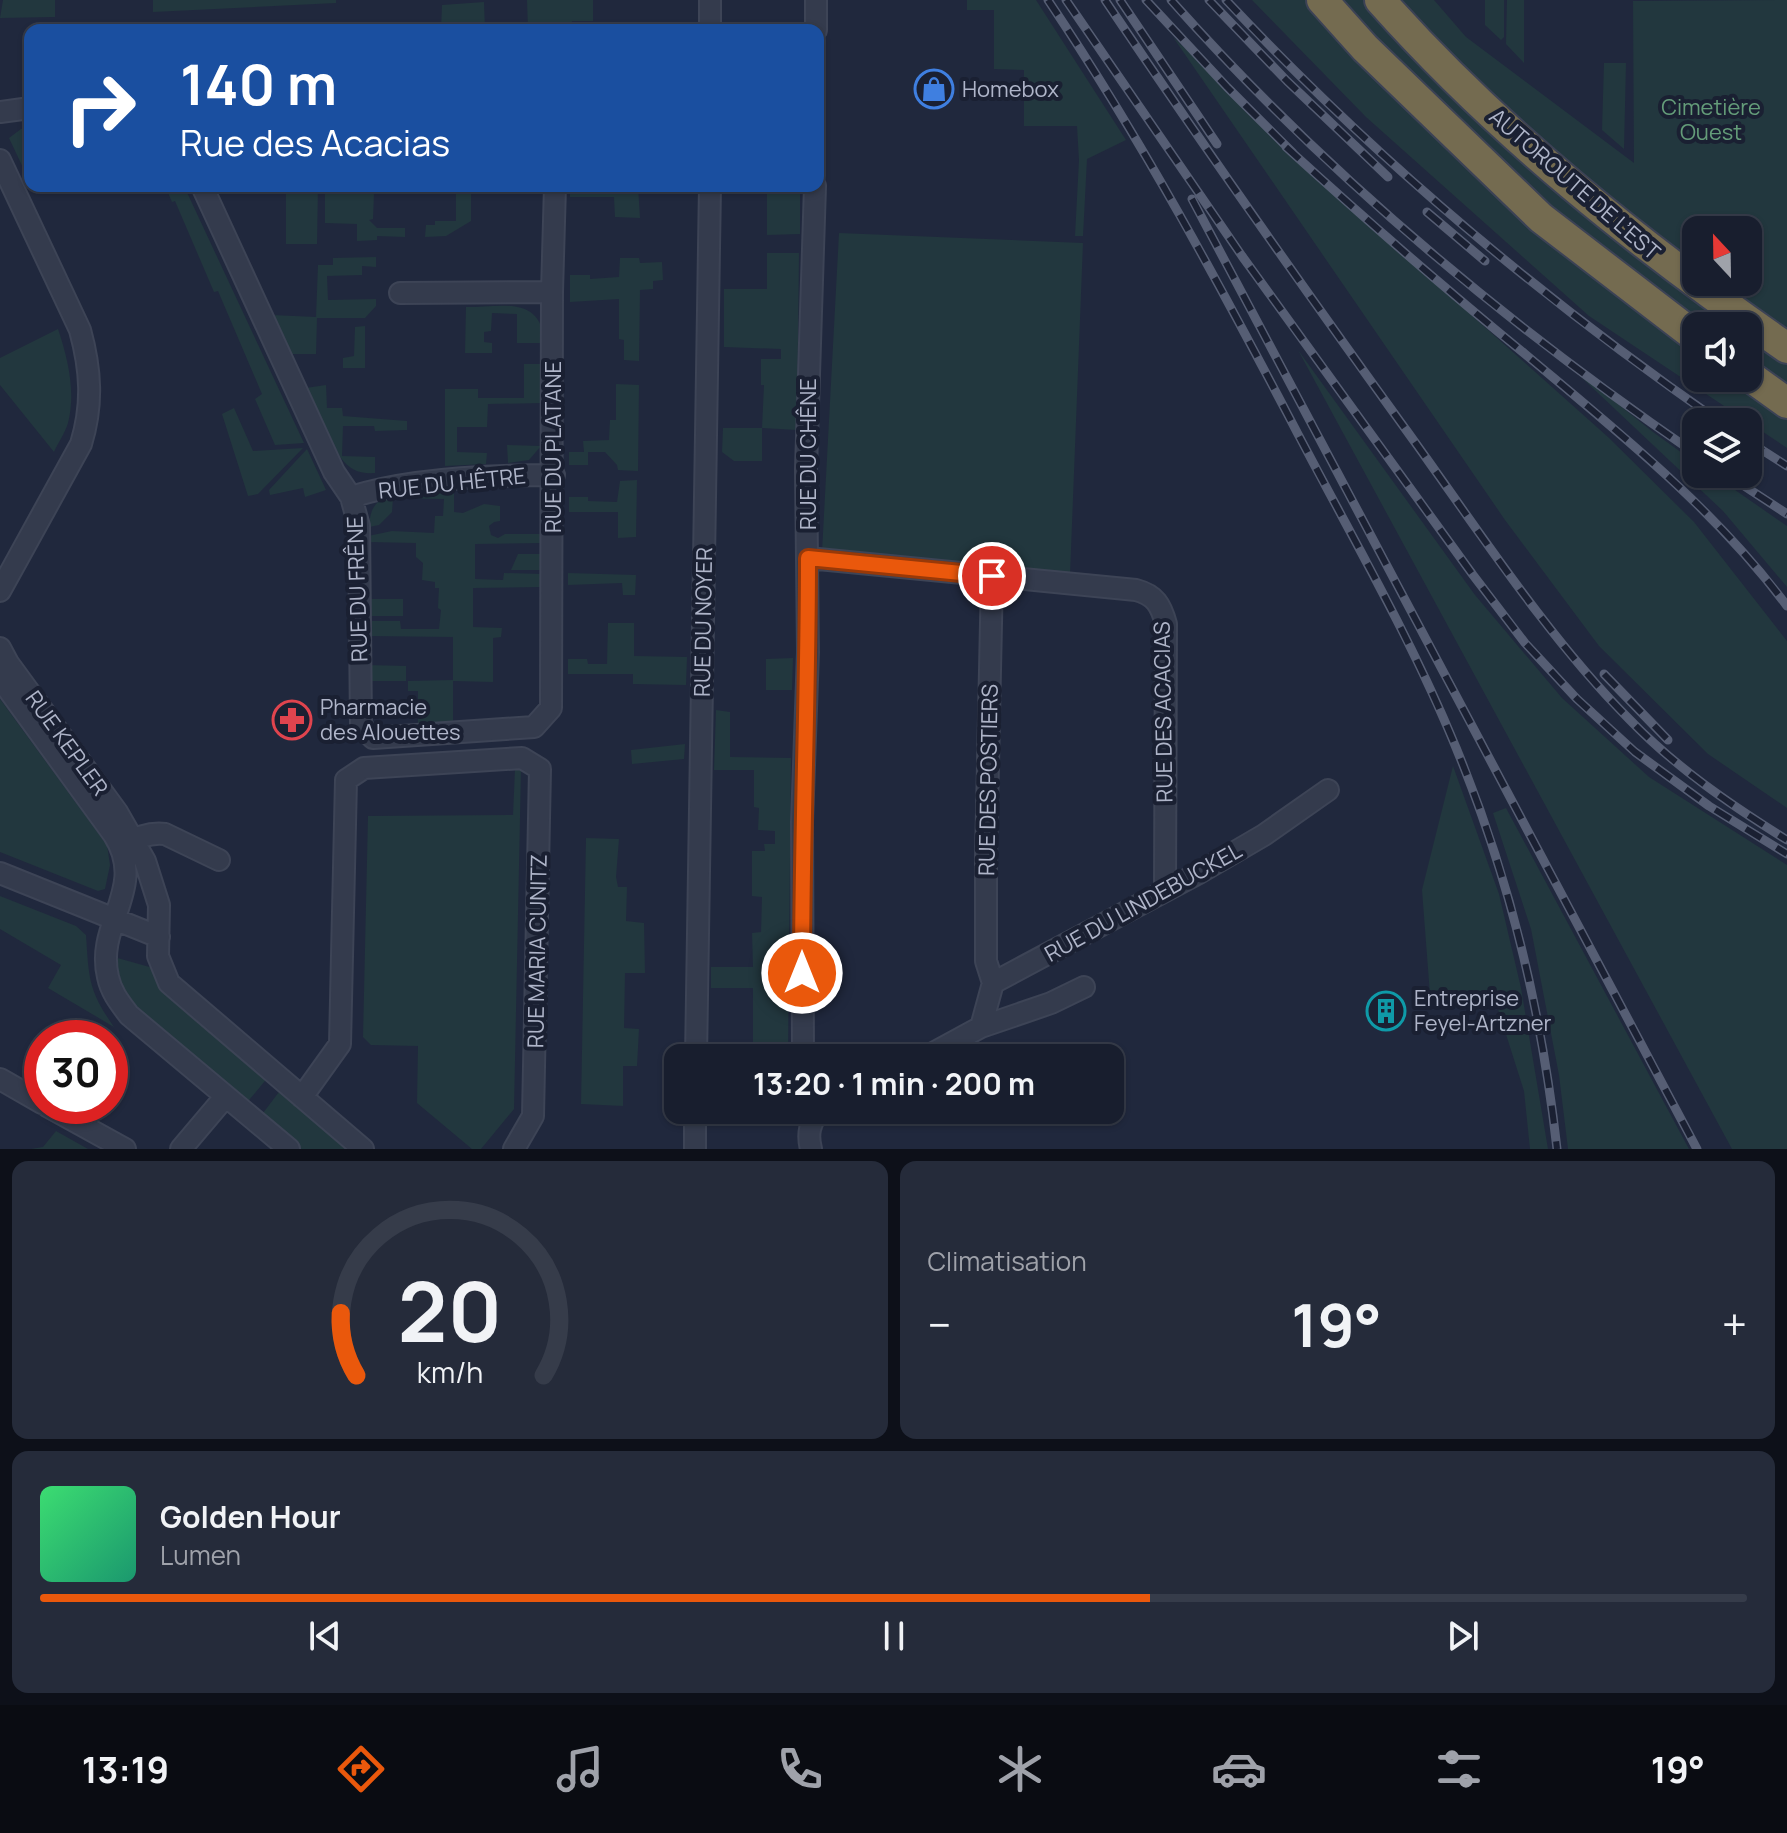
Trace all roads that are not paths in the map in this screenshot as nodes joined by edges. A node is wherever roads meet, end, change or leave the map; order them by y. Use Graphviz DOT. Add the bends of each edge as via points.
graph roads {
  1 [pos="710,0"];
  2 [pos="816,0"];
  3 [pos="1322,0"];
  4 [pos="1380,0"];
  5 [pos="710,24"];
  6 [pos="816,24"];
  7 [pos="24,109"];
  8 [pos="0,112"];
  9 [pos="0,160"];
  10 [pos="205,192"];
  11 [pos="555,192"];
  12 [pos="710,192"];
  13 [pos="815,192"];
  14 [pos="552,292"];
  15 [pos="400,293"];
  16 [pos="1682,326"];
  17 [pos="1787,348"];
  18 [pos="1762,385"];
  19 [pos="1787,403"];
  20 [pos="554,475"];
  21 [pos="351,497"];
  22 [pos="808,558"];
  23 [pos="992,576"];
  24 [pos="0,591"];
  25 [pos="0,648"];
  26 [pos="0,678"];
  27 [pos="551,708"];
  28 [pos="1328,790"];
  29 [pos="127,843"];
  30 [pos="219,860"];
  31 [pos="0,873"];
  32 [pos="1165,890"];
  33 [pos="115,918"];
  34 [pos="159,937"];
  35 [pos="993,983"];
  36 [pos="1084,987"];
  37 [pos="981,1027"];
  38 [pos="696,1044"];
  39 [pos="803,1044"];
  40 [pos="950,1044"];
  41 [pos="0,1079"];
  42 [pos="24,1093"];
  43 [pos="225,1097"];
  44 [pos="302,1097"];
  45 [pos="80,1124"];
  46 [pos="695,1124"];
  47 [pos="811,1124"];
  48 [pos="125,1149"];
  49 [pos="181,1149"];
  50 [pos="289,1149"];
  51 [pos="363,1149"];
  52 [pos="514,1149"];
  53 [pos="695,1149"];
  54 [pos="811,1149"];
  1 -- 5 [label="street"];
  2 -- 6 [label="street"];
  3 -- 16 [label="highway, AUTOROUTE DE L’EST" via="1541,218"];
  4 -- 17 [label="highway, AUTOROUTE DE L’EST" via="1575,190 1690,281"];
  7 -- 8 [label="street"];
  9 -- 24 [label="street" via="80,330 90,380 81,444"];
  10 -- 21 [label="street, RUE DU FRÊNE" via="334,472"];
  11 -- 14 [label="street, RUE DU PLATANE"];
  12 -- 38 [label="street, RUE DU NOYER"];
  13 -- 22 [label="street, RUE DU CHÊNE"];
  14 -- 15 [label="street"];
  14 -- 20 [label="street, RUE DU PLATANE"];
  18 -- 19 [label="highway"];
  20 -- 21 [label="street, RUE DU HÊTRE" via="384,486"];
  20 -- 27 [label="street, RUE DU PLATANE"];
  21 -- 27 [label="street, RUE DU FRÊNE" via="359,526 361,726 373,738 534,727"];
  22 -- 23 [label="street, RUE DES ACACIAS"];
  22 -- 39 [label="street, RUE DU CHÊNE"];
  23 -- 32 [label="street, RUE DES ACACIAS" via="1136,590 1159,604 1167,657"];
  23 -- 35 [label="street, RUE DES POSTIERS" via="986,961"];
  25 -- 29 [label="street, RUE KEPLER" via="117,812"];
  26 -- 29 [label="street, RUE KEPLER"];
  28 -- 32 [label="street, RUE DU LINDEBUCKEL" via="1243,848"];
  29 -- 30 [label="street" via="165,834"];
  29 -- 33 [label="street" via="127,875"];
  29 -- 34 [label="street" via="145,861 155,890"];
  31 -- 33 [label="street"];
  32 -- 35 [label="street, RUE DU LINDEBUCKEL"];
  33 -- 34 [label="street"];
  33 -- 43 [label="street" via="107,940 113,993 129,1015"];
  34 -- 44 [label="street" via="158,956 169,983"];
  35 -- 37 [label="street"];
  36 -- 37 [label="street"];
  37 -- 40 [label="street"];
  41 -- 42 [label="street"];
  43 -- 49 [label="street"];
  43 -- 50 [label="street"];
  44 -- 51 [label="street"];
  44 -- 52 [label="street, RUE MARIA CUNITZ" via="340,1044 346,780 364,768 522,758 540,769 540,785 533,1116"];
  45 -- 48 [label="street"];
  46 -- 53 [label="street"];
  47 -- 54 [label="street"];
}
